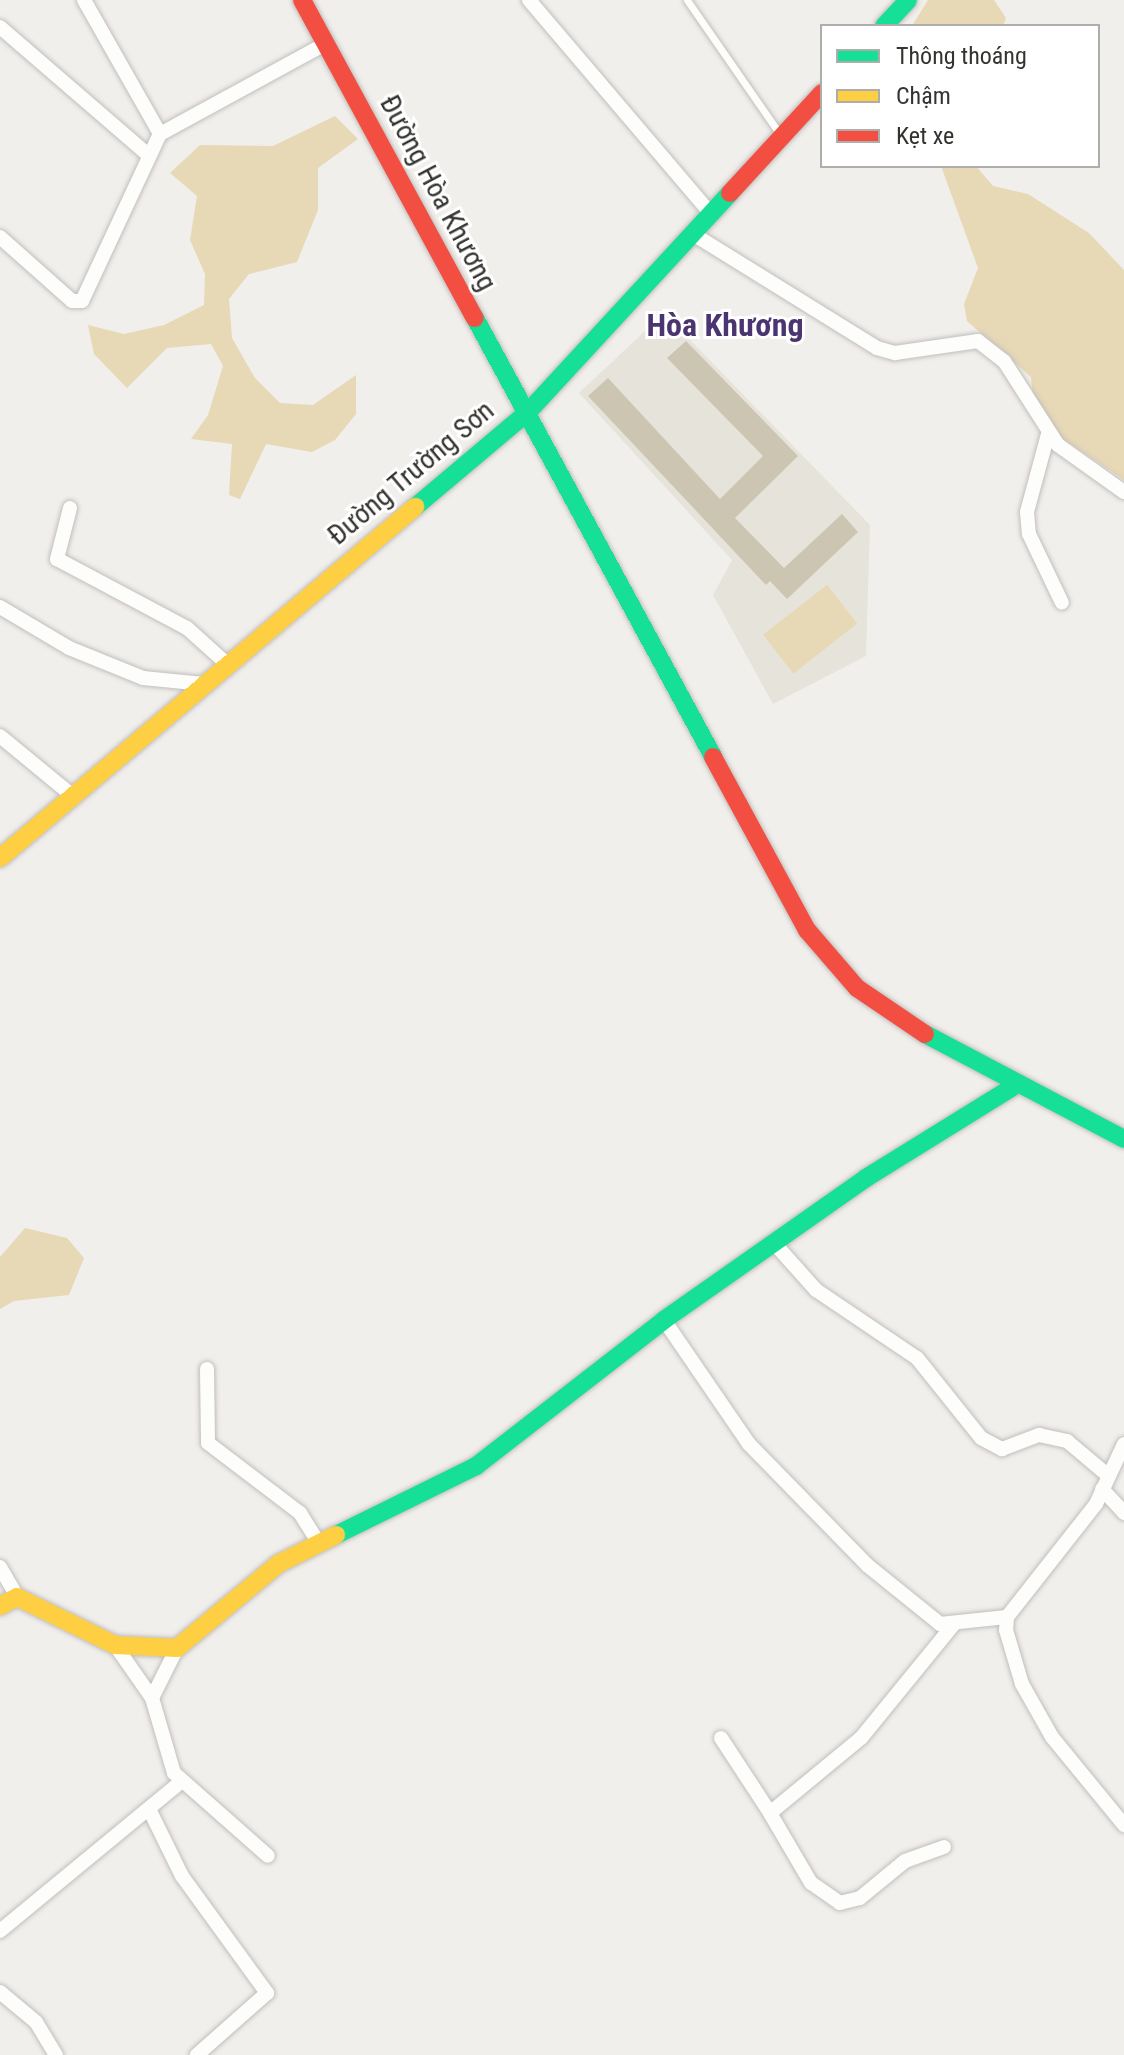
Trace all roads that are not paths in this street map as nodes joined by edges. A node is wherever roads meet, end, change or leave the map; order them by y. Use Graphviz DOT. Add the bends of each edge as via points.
graph roads {
  1 [pos="84,0"];
  2 [pos="302,0"];
  3 [pos="529,0"];
  4 [pos="687,0"];
  5 [pos="908,0"];
  6 [pos="886,24"];
  7 [pos="0,27"];
  8 [pos="327,43"];
  9 [pos="820,95"];
  10 [pos="160,134"];
  11 [pos="781,137"];
  12 [pos="147,154"];
  13 [pos="711,214"];
  14 [pos="693,234"];
  15 [pos="0,237"];
  16 [pos="528,412"];
  17 [pos="1048,434"];
  18 [pos="1124,492"];
  19 [pos="70,508"];
  20 [pos="1062,603"];
  21 [pos="0,607"];
  22 [pos="227,664"];
  23 [pos="204,684"];
  24 [pos="0,736"];
  25 [pos="74,797"];
  26 [pos="0,858"];
  27 [pos="1013,1087"];
  28 [pos="1124,1139"];
  29 [pos="774,1243"];
  30 [pos="664,1320"];
  31 [pos="207,1369"];
  32 [pos="1124,1444"];
  33 [pos="1105,1473"];
  34 [pos="1102,1489"];
  35 [pos="1124,1513"];
  36 [pos="317,1540"];
  37 [pos="0,1567"];
  38 [pos="8,1602"];
  39 [pos="1007,1617"];
  40 [pos="953,1625"];
  41 [pos="115,1645"];
  42 [pos="177,1648"];
  43 [pos="152,1698"];
  44 [pos="721,1738"];
  45 [pos="182,1781"];
  46 [pos="151,1813"];
  47 [pos="770,1813"];
  48 [pos="1124,1825"];
  49 [pos="944,1847"];
  50 [pos="268,1856"];
  51 [pos="0,1931"];
  52 [pos="0,1992"];
  53 [pos="56,2055"];
  54 [pos="197,2055"];
  1 -- 10 [label="street"];
  2 -- 8 [label="main road, Đường Hòa Khương"];
  3 -- 13 [label="street"];
  4 -- 11 [label="lane"];
  5 -- 6 [label="main road"];
  7 -- 12 [label="street"];
  8 -- 10 [label="street"];
  8 -- 16 [label="main road, Đường Hòa Khương"];
  9 -- 11 [label="main road, Đường Trường Sơn"];
  10 -- 12 [label="street"];
  11 -- 13 [label="main road, Đường Trường Sơn"];
  12 -- 15 [label="street" via="82,301 72,301"];
  13 -- 14 [label="main road, Đường Trường Sơn"];
  14 -- 16 [label="main road, Đường Trường Sơn"];
  14 -- 17 [label="street" via="877,348 895,353 978,341 1004,361"];
  16 -- 22 [label="main road, Đường Trường Sơn"];
  16 -- 27 [label="main road, Đường Hòa Khương" via="807,930 857,988"];
  17 -- 18 [label="street"];
  17 -- 20 [label="street" via="1027,512 1029,534"];
  19 -- 22 [label="street" via="57,559 187,628"];
  21 -- 23 [label="street" via="69,648 143,678"];
  22 -- 23 [label="main road, Đường Trường Sơn"];
  23 -- 25 [label="main road, Đường Trường Sơn"];
  24 -- 25 [label="street"];
  25 -- 26 [label="main road, Đường Trường Sơn"];
  27 -- 28 [label="main road, Đường Hòa Khương"];
  27 -- 29 [label="main road"];
  29 -- 30 [label="main road"];
  29 -- 33 [label="street" via="816,1290 917,1358 981,1438 1002,1449 1039,1435 1067,1441"];
  30 -- 36 [label="main road" via="476,1466"];
  30 -- 40 [label="street" via="749,1444 867,1565 940,1624"];
  31 -- 36 [label="street" via="208,1443 300,1513"];
  32 -- 33 [label="street"];
  33 -- 34 [label="street"];
  34 -- 35 [label="street"];
  34 -- 39 [label="street"];
  36 -- 42 [label="main road" via="234,1595"];
  37 -- 38 [label="street"];
  38 -- 41 [label="main road"];
  39 -- 40 [label="street"];
  39 -- 48 [label="street" via="1030,1697 1052,1737"];
  40 -- 47 [label="street" via="861,1738"];
  41 -- 42 [label="main road"];
  41 -- 43 [label="street"];
  42 -- 43 [label="street"];
  43 -- 45 [label="street" via="166,1759"];
  44 -- 47 [label="street"];
  45 -- 46 [label="street"];
  45 -- 50 [label="street"];
  46 -- 51 [label="street"];
  46 -- 54 [label="street" via="182,1876 267,1993"];
  47 -- 49 [label="street" via="811,1883 840,1903 860,1898 905,1861"];
  52 -- 53 [label="street" via="36,2022"];
}
